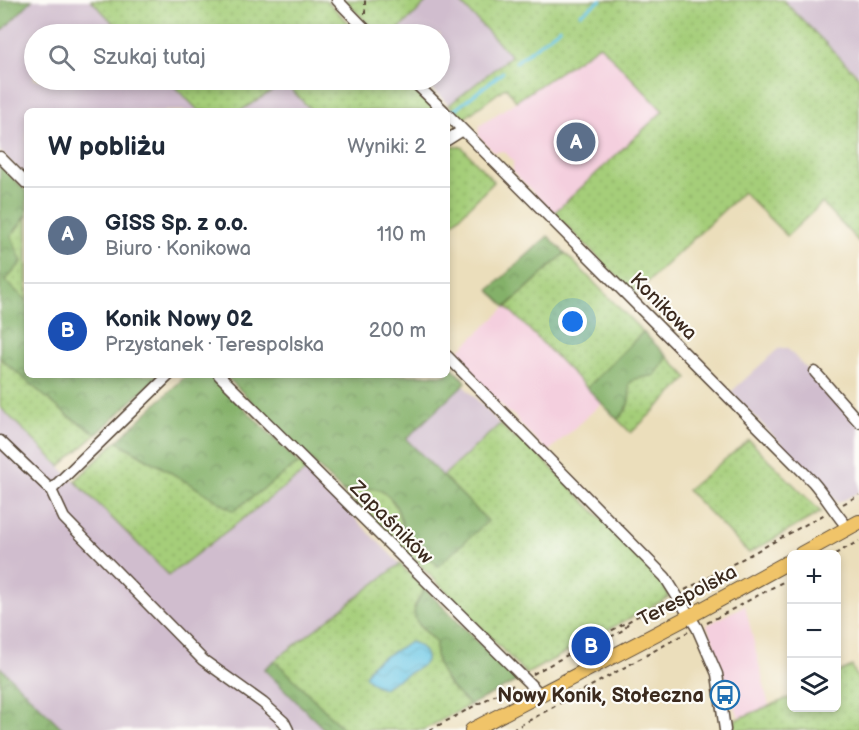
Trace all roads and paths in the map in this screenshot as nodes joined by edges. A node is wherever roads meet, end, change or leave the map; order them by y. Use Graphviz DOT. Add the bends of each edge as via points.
graph roads {
  1 [pos="337,0"];
  2 [pos="360,24"];
  3 [pos="423,90"];
  4 [pos="440,108"];
  5 [pos="450,118"];
  6 [pos="463,130"];
  7 [pos="450,138"];
  8 [pos="0,157"];
  9 [pos="24,181"];
  10 [pos="450,359"];
  11 [pos="816,372"];
  12 [pos="166,378"];
  13 [pos="222,378"];
  14 [pos="859,422"];
  15 [pos="0,441"];
  16 [pos="51,490"];
  17 [pos="859,495"];
  18 [pos="832,510"];
  19 [pos="854,525"];
  20 [pos="859,541"];
  21 [pos="810,550"];
  22 [pos="841,552"];
  23 [pos="787,563"];
  24 [pos="787,580"];
  25 [pos="677,594"];
  26 [pos="631,620"];
  27 [pos="693,622"];
  28 [pos="571,652"];
  29 [pos="524,678"];
  30 [pos="540,694"];
  31 [pos="288,730"];
  32 [pos="430,730"];
  33 [pos="472,730"];
  34 [pos="512,730"];
  35 [pos="725,730"];
  1 -- 2 [label="street"];
  3 -- 4 [label="street, Konikowa"];
  5 -- 6 [label="street, Konikowa"];
  6 -- 7 [label="street"];
  6 -- 18 [label="street, Konikowa" via="813,482"];
  8 -- 9 [label="street"];
  10 -- 25 [label="street" via="665,577"];
  11 -- 14 [label="street"];
  12 -- 16 [label="street"];
  13 -- 29 [label="street, Zapaśników"];
  15 -- 16 [label="street"];
  16 -- 31 [label="street" via="64,518 203,660 263,703"];
  17 -- 18 [label="path"];
  18 -- 19 [label="street, Konikowa"];
  18 -- 25 [label="path"];
  19 -- 21 [label="main road"];
  20 -- 22 [label="path"];
  23 -- 27 [label="main road, Terespolska"];
  24 -- 27 [label="path"];
  25 -- 26 [label="path"];
  25 -- 27 [label="street"];
  26 -- 28 [label="path"];
  26 -- 28 [label="path" via="623,630 579,655"];
  27 -- 30 [label="main road, Terespolska"];
  27 -- 34 [label="path"];
  27 -- 35 [label="street" via="717,674"];
  28 -- 29 [label="path"];
  29 -- 30 [label="street, Zapaśników"];
  29 -- 32 [label="path"];
  30 -- 33 [label="main road, Terespolska"];
}
